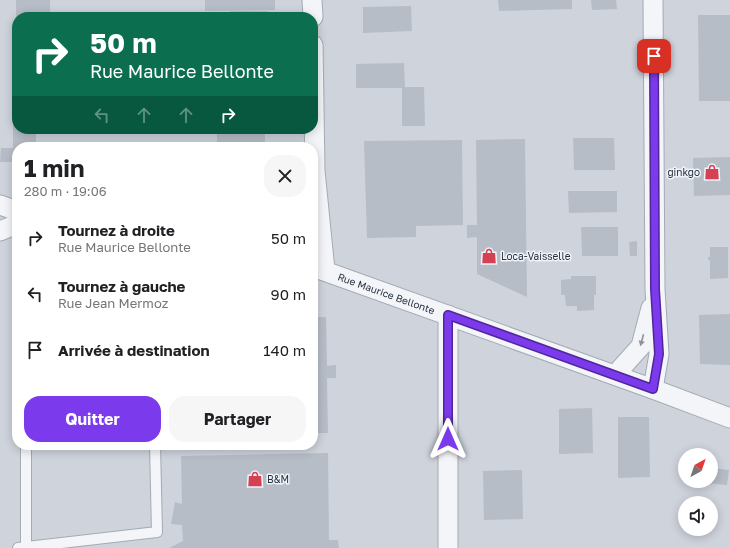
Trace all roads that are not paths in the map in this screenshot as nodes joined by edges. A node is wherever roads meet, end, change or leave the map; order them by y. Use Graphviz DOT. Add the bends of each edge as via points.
graph roads {
  1 [pos="312,0"];
  2 [pos="653,0"];
  3 [pos="312,12"];
  4 [pos="0,205"];
  5 [pos="12,209"];
  6 [pos="12,226"];
  7 [pos="0,231"];
  8 [pos="318,249"];
  9 [pos="319,268"];
  10 [pos="655,289"];
  11 [pos="448,315"];
  12 [pos="615,375"];
  13 [pos="653,389"];
  14 [pos="729,418"];
  15 [pos="26,450"];
  16 [pos="155,450"];
  17 [pos="22,548"];
  18 [pos="448,548"];
  1 -- 3 [label="street"];
  2 -- 10 [label="street"];
  4 -- 5 [label="street"];
  6 -- 7 [label="street"];
  8 -- 9 [label="street"];
  9 -- 11 [label="street, Rue Maurice Bellonte"];
  10 -- 12 [label="street, one-way" via="641,346"];
  10 -- 13 [label="street" via="659,354"];
  11 -- 12 [label="street, Rue Maurice Bellonte"];
  11 -- 18 [label="street"];
  12 -- 13 [label="street, Rue Maurice Bellonte"];
  13 -- 14 [label="street, Rue Maurice Bellonte"];
  15 -- 17 [label="lane"];
  16 -- 17 [label="lane" via="157,532"];
}
